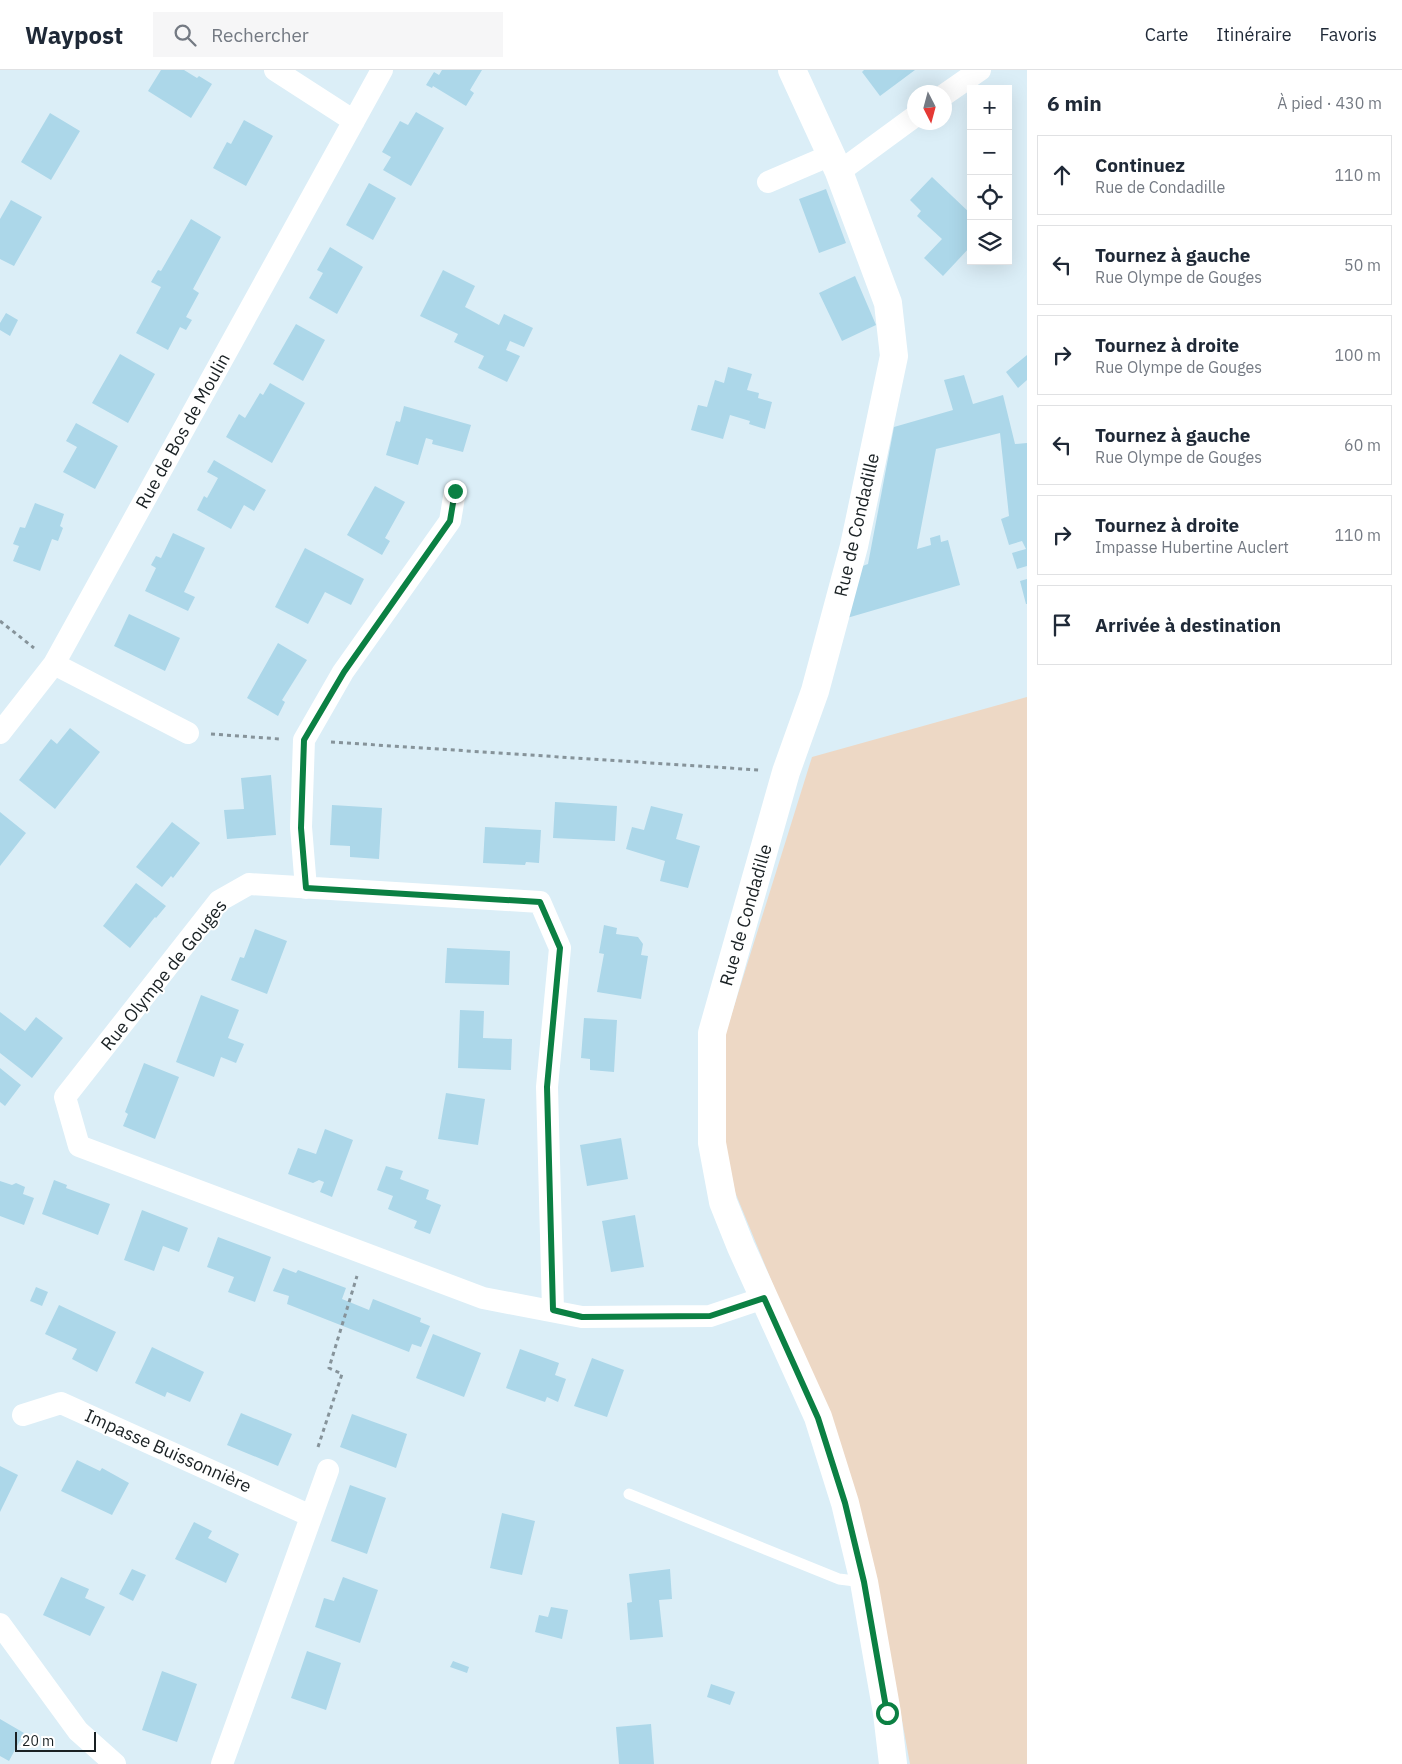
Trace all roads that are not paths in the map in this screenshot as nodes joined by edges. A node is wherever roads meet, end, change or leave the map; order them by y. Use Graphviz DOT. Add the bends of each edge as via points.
graph roads {
  1 [pos="276,70"];
  2 [pos="382,70"];
  3 [pos="792,70"];
  4 [pos="980,70"];
  5 [pos="952,89"];
  6 [pos="354,121"];
  7 [pos="907,121"];
  8 [pos="835,164"];
  9 [pos="768,182"];
  10 [pos="455,491"];
  11 [pos="54,664"];
  12 [pos="188,733"];
  13 [pos="0,734"];
  14 [pos="306,888"];
  15 [pos="764,1298"];
  16 [pos="553,1310"];
  17 [pos="23,1415"];
  18 [pos="328,1470"];
  19 [pos="629,1494"];
  20 [pos="311,1516"];
  21 [pos="864,1582"];
  22 [pos="0,1624"];
  23 [pos="115,1764"];
  24 [pos="222,1764"];
  25 [pos="893,1764"];
  1 -- 6 [label="street"];
  2 -- 6 [label="street, Rue de Bos de Moulin"];
  3 -- 8 [label="street, Rue de Condadille"];
  4 -- 5 [label="street"];
  6 -- 11 [label="street, Rue de Bos de Moulin"];
  7 -- 8 [label="street"];
  8 -- 9 [label="street"];
  8 -- 15 [label="street, Rue de Condadille" via="888,303 894,356 854,546 815,691 786,772 712,1033 712,1144 723,1202"];
  10 -- 14 [label="street" via="450,521 344,672 304,740 301,828"];
  11 -- 12 [label="street"];
  11 -- 13 [label="street, Rue de Bos de Moulin"];
  14 -- 16 [label="street, Rue Olympe de Gouges" via="540,902 560,948 547,1087"];
  14 -- 16 [label="street, Rue Olympe de Gouges" via="249,884 219,901 65,1097 79,1146 483,1298"];
  15 -- 16 [label="street, Rue Olympe de Gouges" via="710,1316 582,1317"];
  15 -- 21 [label="street, Rue de Condadille" via="818,1418 845,1503"];
  17 -- 20 [label="street, Impasse Buissonnière" via="61,1403"];
  18 -- 20 [label="street"];
  19 -- 21 [label="lane" via="839,1579"];
  20 -- 24 [label="street"];
  21 -- 25 [label="street, Rue de Condadille"];
  22 -- 23 [label="street" via="78,1732"];
}
